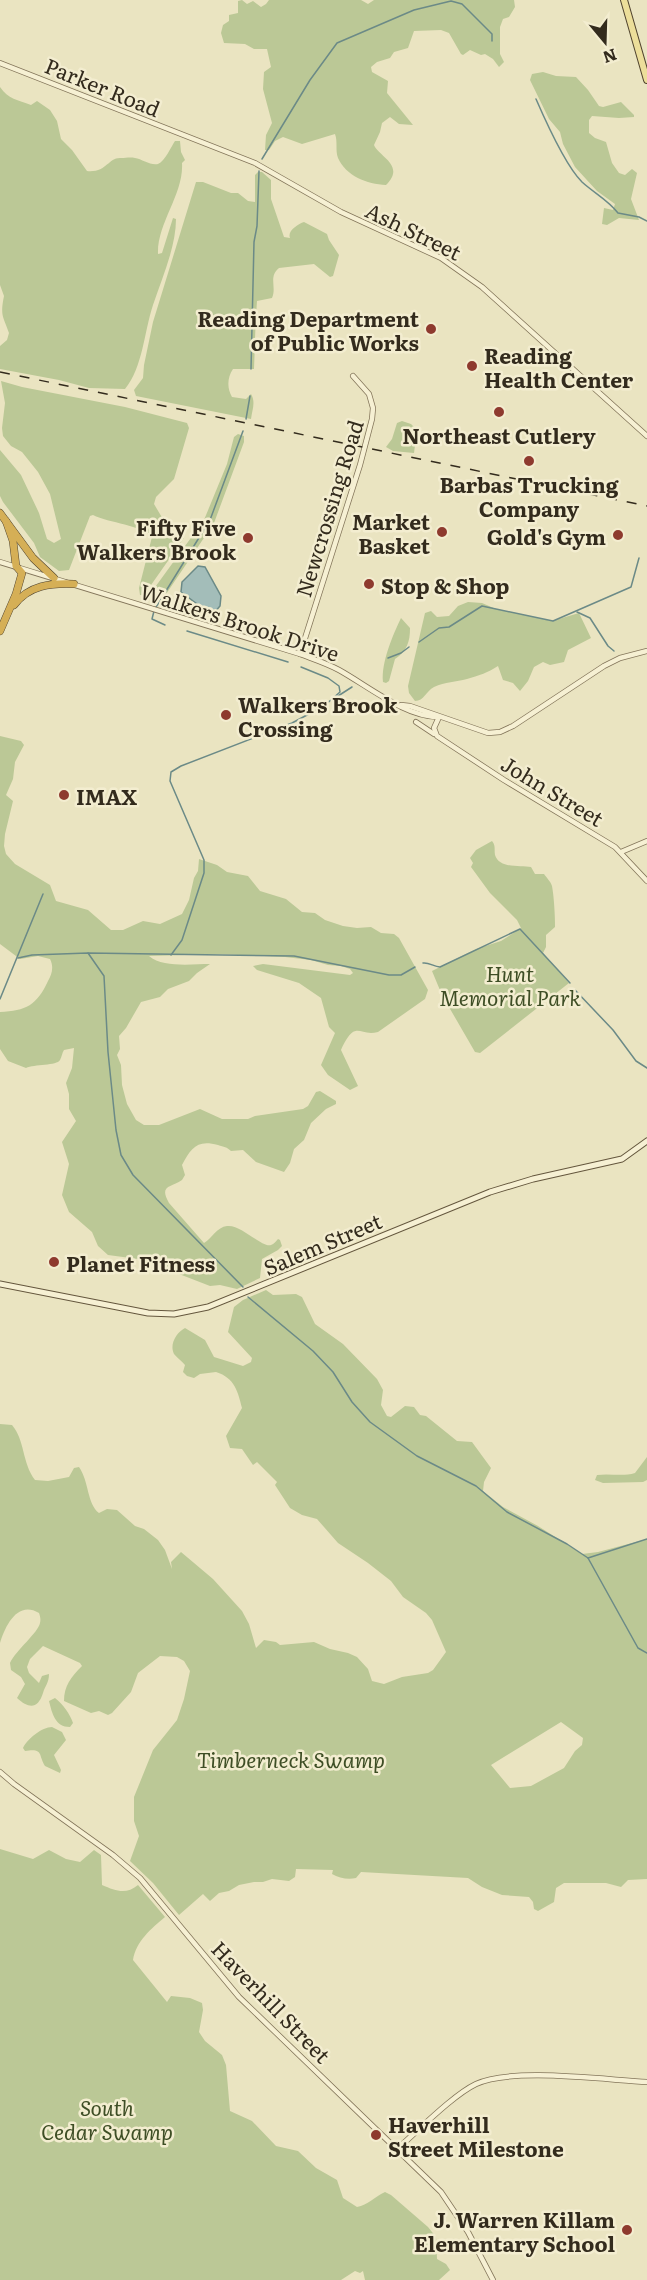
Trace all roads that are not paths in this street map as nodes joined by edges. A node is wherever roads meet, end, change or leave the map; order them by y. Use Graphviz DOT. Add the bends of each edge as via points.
graph roads {
  1 [pos="624,0"];
  2 [pos="0,63"];
  3 [pos="647,80"];
  4 [pos="195,139"];
  5 [pos="353,376"];
  6 [pos="647,436"];
  7 [pos="0,513"];
  8 [pos="6,521"];
  9 [pos="0,562"];
  10 [pos="16,566"];
  11 [pos="54,578"];
  12 [pos="74,584"];
  13 [pos="8,615"];
  14 [pos="0,631"];
  15 [pos="647,651"];
  16 [pos="300,654"];
  17 [pos="439,717"];
  18 [pos="416,722"];
  19 [pos="436,735"];
  20 [pos="647,841"];
  21 [pos="621,852"];
  22 [pos="647,881"];
  23 [pos="647,1140"];
  24 [pos="0,1284"];
  25 [pos="0,1772"];
  26 [pos="647,2082"];
  27 [pos="398,2149"];
  28 [pos="493,2280"];
  1 -- 3 [label="main road"];
  2 -- 4 [label="street, Parker Road"];
  4 -- 6 [label="street, Ash Street" via="262,166 341,212 456,267"];
  5 -- 16 [label="street, Newcrossing Road" via="369,394 372,419"];
  7 -- 8 [label="highway"];
  8 -- 10 [label="highway"];
  8 -- 11 [label="highway" via="37,563"];
  9 -- 10 [label="street, Walkers Brook Drive"];
  10 -- 11 [label="street, Walkers Brook Drive"];
  10 -- 13 [label="highway" via="22,575"];
  11 -- 12 [label="street, Walkers Brook Drive"];
  12 -- 13 [label="highway" via="31,590"];
  12 -- 16 [label="street, Walkers Brook Drive"];
  13 -- 14 [label="highway"];
  15 -- 17 [label="street, Walkers Brook Drive" via="604,666 500,732 484,732"];
  16 -- 17 [label="street, Walkers Brook Drive" via="336,669 407,710"];
  17 -- 19 [label="street"];
  18 -- 19 [label="street, John Street"];
  19 -- 21 [label="street, John Street"];
  20 -- 21 [label="street"];
  21 -- 22 [label="street, John Street"];
  23 -- 24 [label="main road, Salem Street" via="622,1159 496,1190 193,1312 148,1313"];
  25 -- 27 [label="street, Haverhill Street" via="135,1873 232,1989"];
  26 -- 27 [label="street" via="534,2076 483,2081 465,2090"];
  27 -- 28 [label="street, Haverhill Street" via="450,2204"];
}
